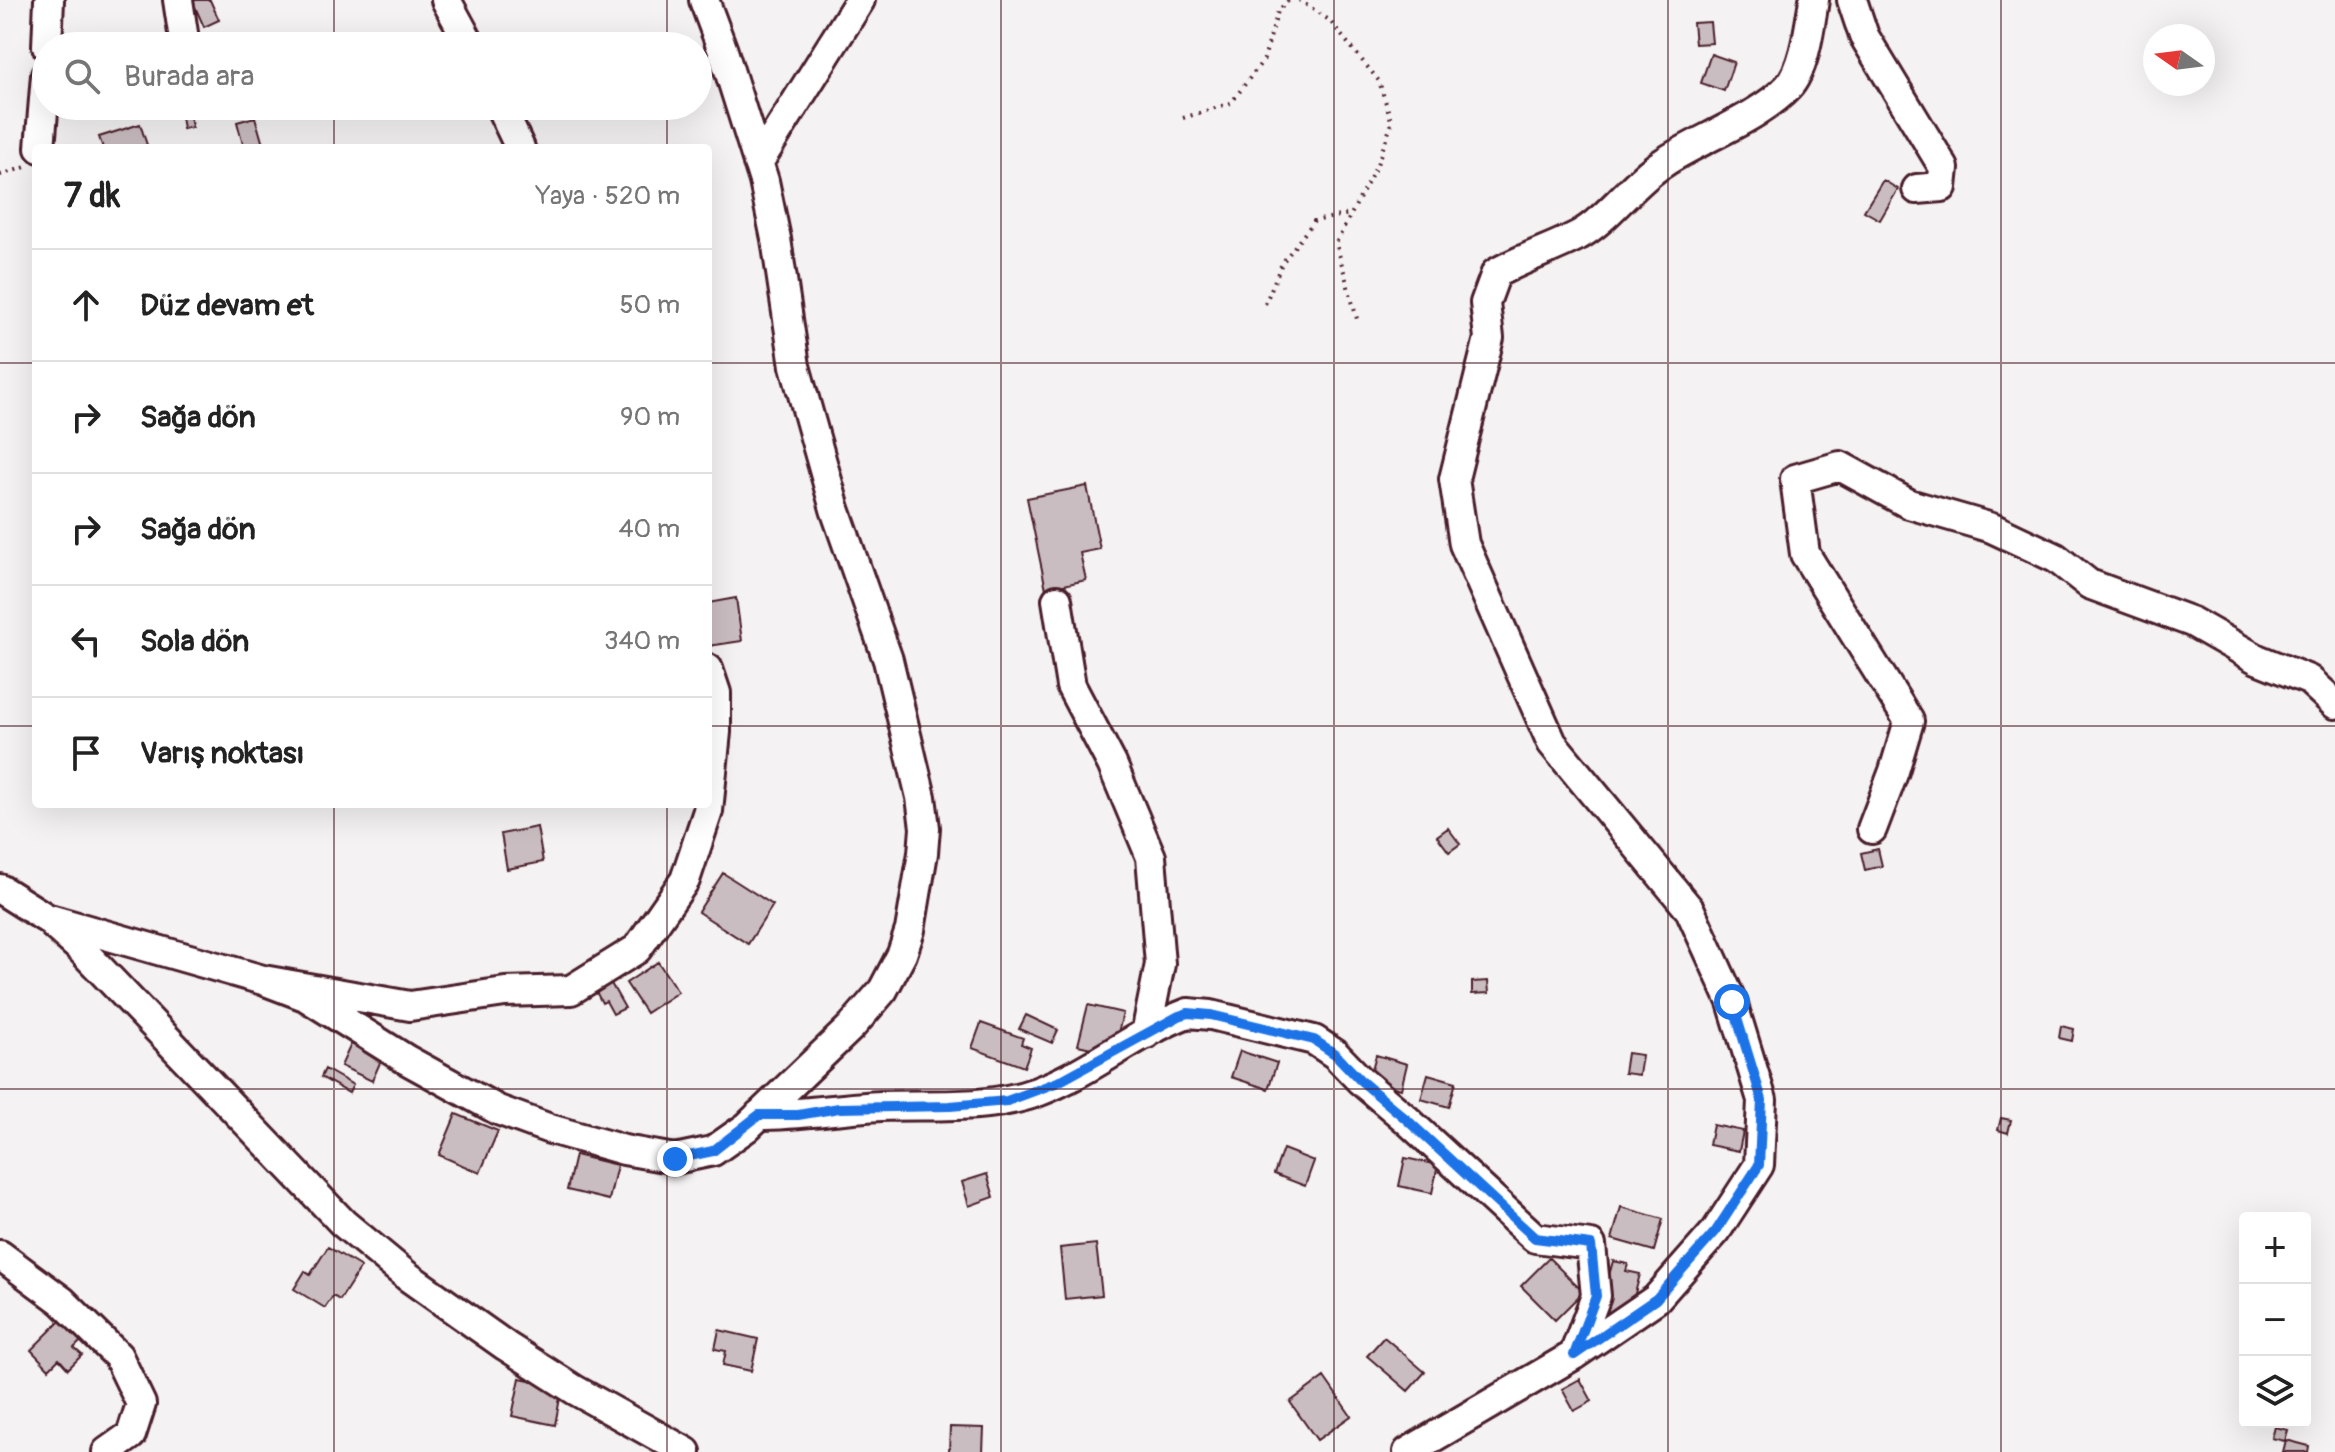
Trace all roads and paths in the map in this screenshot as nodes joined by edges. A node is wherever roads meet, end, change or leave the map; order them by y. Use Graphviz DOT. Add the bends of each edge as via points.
graph roads {
  1 [pos="49,0"];
  2 [pos="178,0"];
  3 [pos="446,0"];
  4 [pos="704,0"];
  5 [pos="860,0"];
  6 [pos="1289,0"];
  7 [pos="1299,0"];
  8 [pos="1814,0"];
  9 [pos="1852,0"];
  10 [pos="48,32"];
  11 [pos="183,32"];
  12 [pos="463,32"];
  13 [pos="1183,118"];
  14 [pos="42,120"];
  15 [pos="507,120"];
  16 [pos="40,144"];
  17 [pos="518,144"];
  18 [pos="758,163"];
  19 [pos="32,165"];
  20 [pos="0,175"];
  21 [pos="1917,189"];
  22 [pos="1350,214"];
  23 [pos="1265,304"];
  24 [pos="1357,319"];
  25 [pos="1057,600"];
  26 [pos="712,696"];
  27 [pos="2335,704"];
  28 [pos="712,772"];
  29 [pos="708,808"];
  30 [pos="1872,829"];
  31 [pos="0,889"];
  32 [pos="46,918"];
  33 [pos="263,980"];
  34 [pos="1146,1034"];
  35 [pos="759,1115"];
  36 [pos="0,1255"];
  37 [pos="1574,1355"];
  38 [pos="107,1452"];
  39 [pos="686,1452"];
  40 [pos="1408,1452"];
  1 -- 10 [label="street"];
  2 -- 11 [label="street"];
  3 -- 12 [label="street"];
  4 -- 18 [label="street"];
  5 -- 18 [label="street"];
  6 -- 13 [label="path" via="1278,11 1264,59 1231,103"];
  7 -- 22 [label="path" via="1329,20 1379,81 1392,123"];
  8 -- 37 [label="street" via="1808,43 1790,86 1754,113 1659,165 1581,234 1496,273 1485,303 1489,338 1454,479 1464,544 1552,743 1690,910 1732,1002 1762,1100 1759,1165 1716,1231 1656,1299"];
  9 -- 21 [label="street" via="1864,36 1944,168 1942,187"];
  14 -- 16 [label="street"];
  15 -- 17 [label="street"];
  18 -- 35 [label="street" via="776,239 795,366 835,509 888,660 925,828 910,930 883,990"];
  19 -- 20 [label="path"];
  22 -- 23 [label="path" via="1314,221 1282,263"];
  22 -- 24 [label="path" via="1336,243"];
  25 -- 34 [label="street" via="1071,686 1112,764 1151,857 1160,964"];
  26 -- 28 [label="street"];
  27 -- 30 [label="street" via="2309,680 2257,659 2192,622 2089,584 2056,558 1992,528 1909,504 1840,466 1795,479 1805,554 1909,721"];
  29 -- 33 [label="street" via="685,880 637,949 571,990 505,992 410,1006"];
  31 -- 32 [label="street"];
  32 -- 33 [label="street"];
  32 -- 39 [label="street" via="343,1223 506,1346"];
  33 -- 35 [label="street" via="329,1009 498,1110 624,1150 675,1159 713,1151"];
  34 -- 35 [label="street" via="1058,1082 1007,1101"];
  34 -- 37 [label="street" via="1188,1013 1314,1040 1535,1238 1591,1245 1596,1296"];
  36 -- 38 [label="street" via="62,1301 118,1356 141,1404 131,1435"];
  37 -- 40 [label="street"];
}
